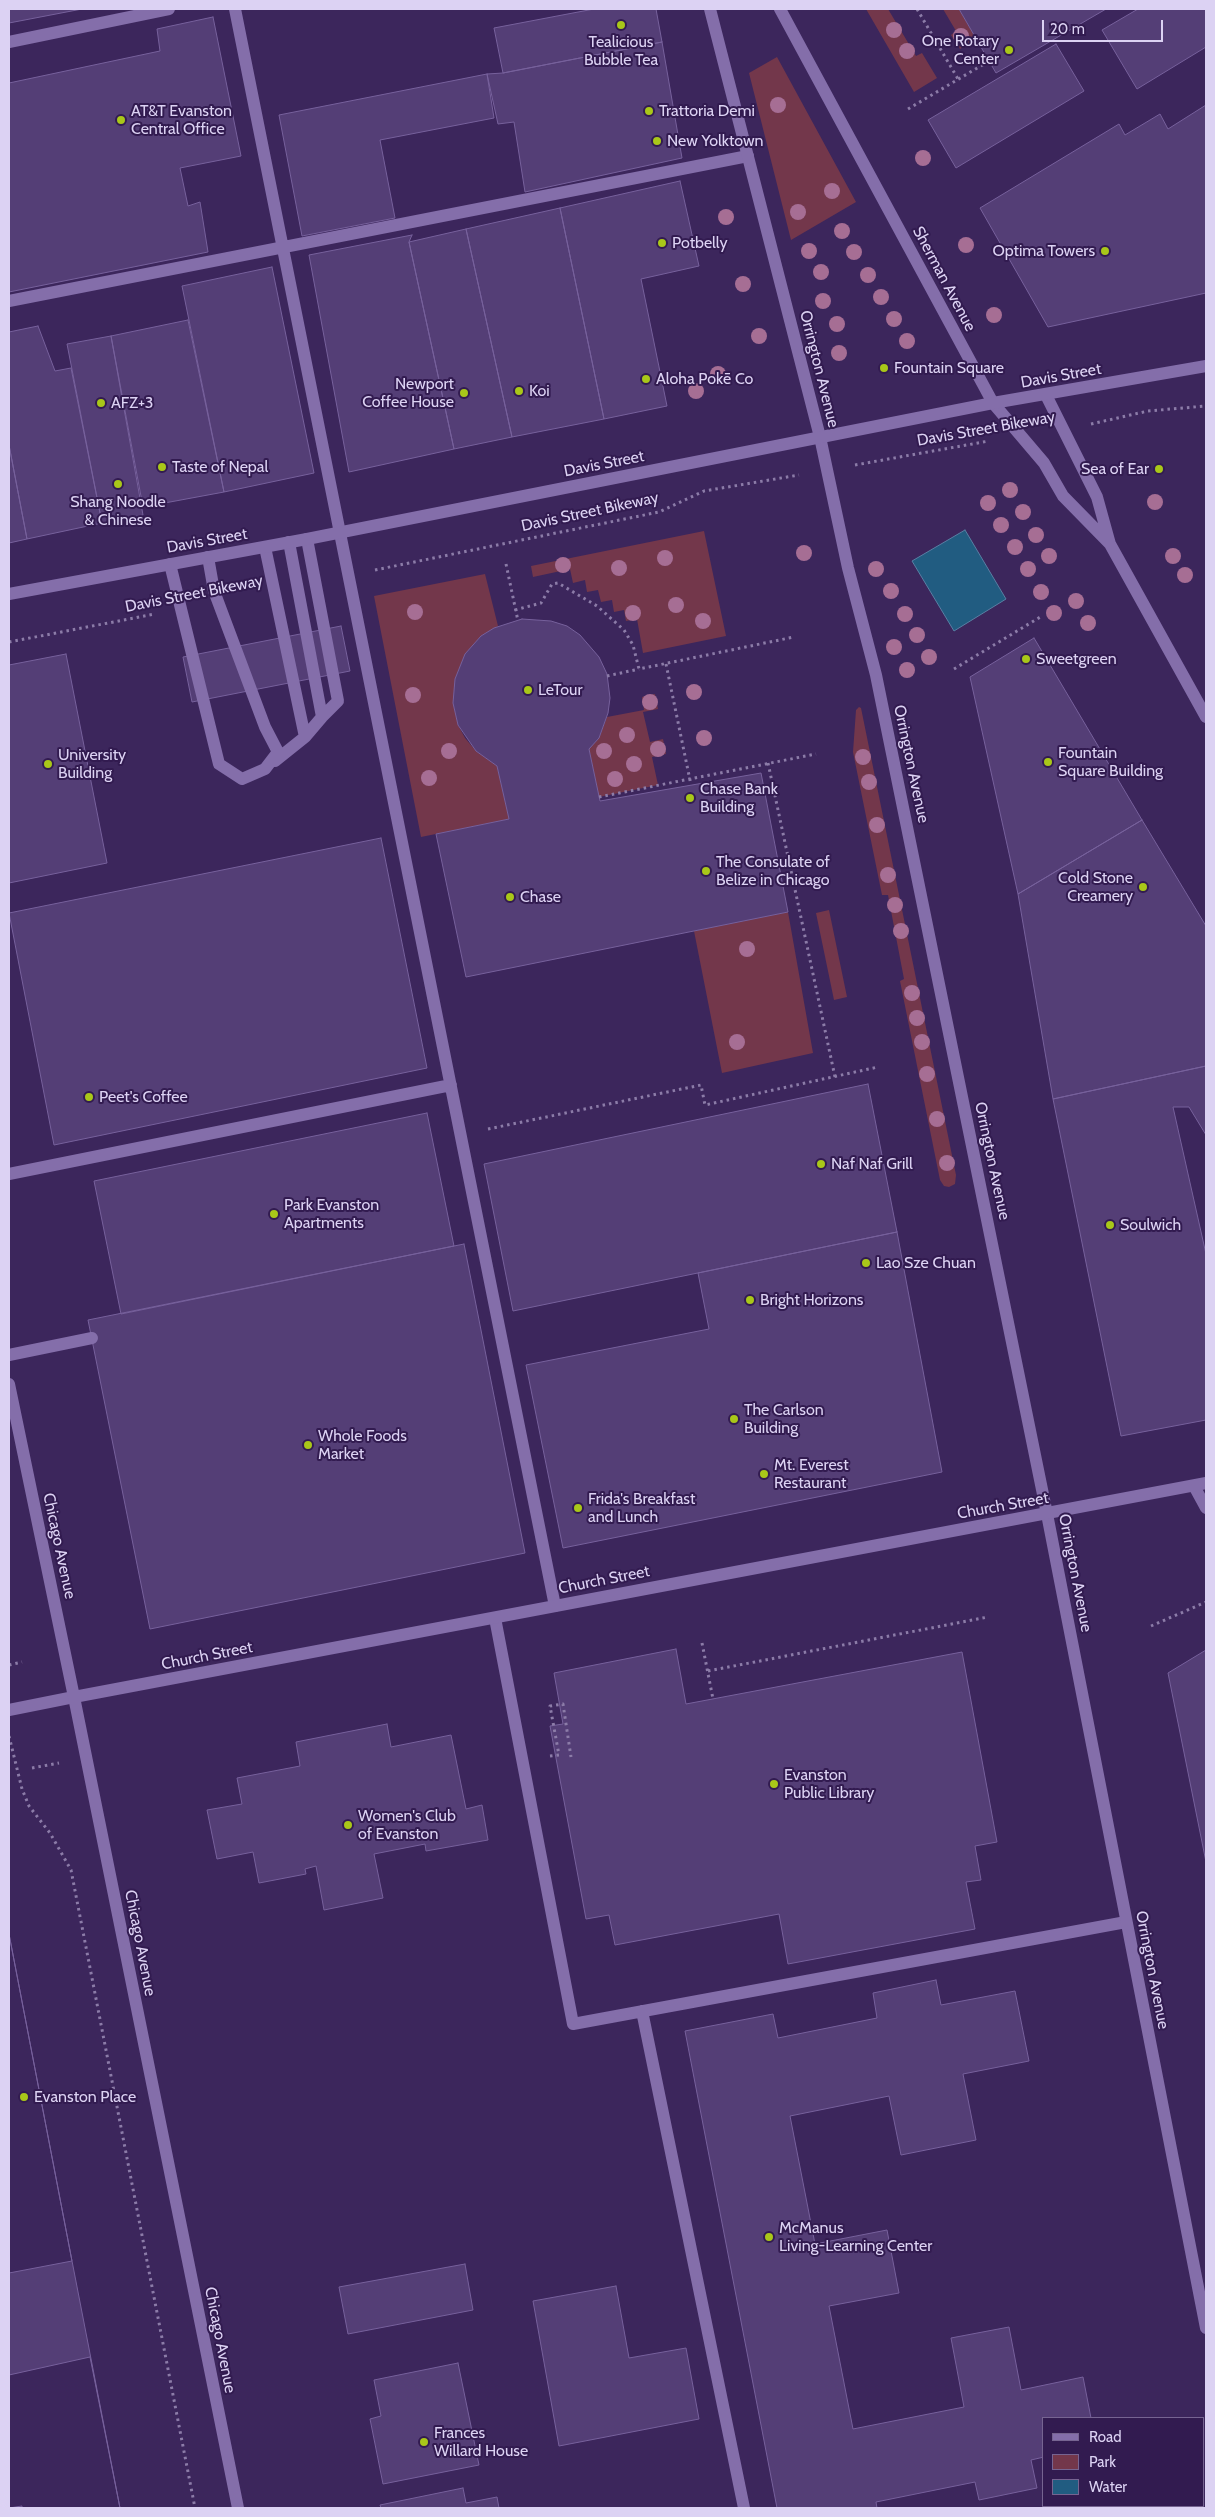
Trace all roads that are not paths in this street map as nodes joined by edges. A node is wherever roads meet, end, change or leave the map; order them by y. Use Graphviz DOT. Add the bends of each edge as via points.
graph roads {
  1 [pos="169,9"];
  2 [pos="235,9"];
  3 [pos="710,9"];
  4 [pos="780,9"];
  5 [pos="9,42"];
  6 [pos="748,156"];
  7 [pos="283,248"];
  8 [pos="9,301"];
  9 [pos="1206,366"];
  10 [pos="1046,396"];
  11 [pos="992,403"];
  12 [pos="820,438"];
  13 [pos="340,532"];
  14 [pos="307,539"];
  15 [pos="289,542"];
  16 [pos="1110,544"];
  17 [pos="265,547"];
  18 [pos="208,557"];
  19 [pos="170,564"];
  20 [pos="9,594"];
  21 [pos="322,717"];
  22 [pos="1206,717"];
  23 [pos="305,737"];
  24 [pos="265,768"];
  25 [pos="451,1084"];
  26 [pos="9,1174"];
  27 [pos="92,1338"];
  28 [pos="9,1356"];
  29 [pos="9,1384"];
  30 [pos="1200,1484"];
  31 [pos="1206,1508"];
  32 [pos="1047,1514"];
  33 [pos="555,1606"];
  34 [pos="495,1618"];
  35 [pos="74,1697"];
  36 [pos="9,1710"];
  37 [pos="1126,1922"];
  38 [pos="642,2011"];
  39 [pos="1206,2327"];
  40 [pos="238,2508"];
  41 [pos="744,2508"];
  1 -- 5 [label="main road"];
  2 -- 7 [label="main road"];
  3 -- 6 [label="main road, Orrington Avenue"];
  4 -- 11 [label="main road, Sherman Avenue"];
  6 -- 7 [label="main road"];
  6 -- 12 [label="main road, Orrington Avenue"];
  7 -- 8 [label="main road"];
  7 -- 13 [label="main road"];
  9 -- 10 [label="main road, Davis Street"];
  10 -- 11 [label="main road, Davis Street"];
  10 -- 16 [label="main road, Sherman Avenue" via="1096,497"];
  11 -- 12 [label="main road, Davis Street"];
  11 -- 16 [label="main road, Sherman Avenue" via="1044,463 1064,496"];
  12 -- 13 [label="main road, Davis Street"];
  12 -- 32 [label="main road, Orrington Avenue" via="848,568 876,675"];
  13 -- 14 [label="main road, Davis Street"];
  13 -- 25 [label="main road"];
  14 -- 15 [label="main road, Davis Street"];
  14 -- 21 [label="main road" via="338,701"];
  15 -- 17 [label="main road, Davis Street"];
  15 -- 21 [label="main road"];
  16 -- 22 [label="main road, Sherman Avenue"];
  17 -- 18 [label="main road, Davis Street"];
  17 -- 23 [label="main road"];
  18 -- 19 [label="main road, Davis Street"];
  18 -- 24 [label="main road" via="214,591 265,727 278,752"];
  19 -- 20 [label="main road, Davis Street"];
  19 -- 24 [label="main road" via="220,764 242,778"];
  21 -- 23 [label="main road"];
  23 -- 24 [label="main road"];
  25 -- 26 [label="main road"];
  25 -- 33 [label="main road"];
  27 -- 28 [label="main road"];
  29 -- 35 [label="main road, Chicago Avenue"];
  30 -- 31 [label="main road"];
  30 -- 32 [label="main road, Church Street"];
  32 -- 33 [label="main road, Church Street"];
  32 -- 37 [label="main road, Orrington Avenue"];
  33 -- 34 [label="main road, Church Street"];
  34 -- 35 [label="main road, Church Street"];
  34 -- 38 [label="main road" via="574,2024"];
  35 -- 36 [label="main road, Church Street"];
  35 -- 40 [label="main road, Chicago Avenue"];
  37 -- 38 [label="main road"];
  37 -- 39 [label="main road, Orrington Avenue"];
  38 -- 41 [label="main road"];
}
